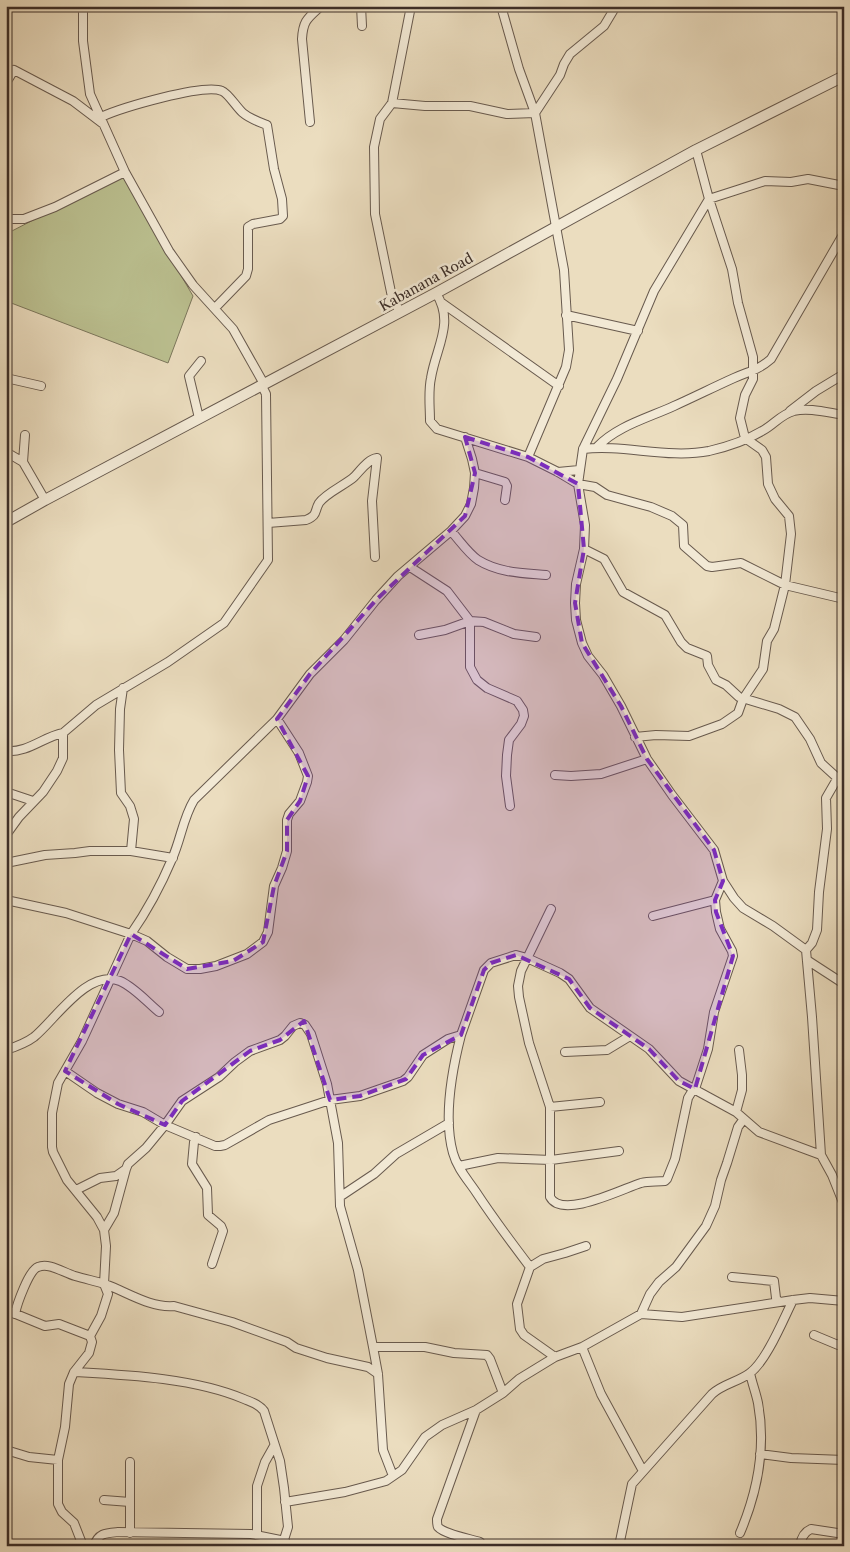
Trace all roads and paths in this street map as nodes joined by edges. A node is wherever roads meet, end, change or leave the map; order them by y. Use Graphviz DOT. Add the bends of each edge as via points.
graph roads {
  1 [pos="82,6"];
  2 [pos="321,6"];
  3 [pos="361,6"];
  4 [pos="411,6"];
  5 [pos="501,6"];
  6 [pos="616,6"];
  7 [pos="362,26"];
  8 [pos="10,68"];
  9 [pos="844,76"];
  10 [pos="6,83"];
  11 [pos="392,103"];
  12 [pos="535,113"];
  13 [pos="102,120"];
  14 [pos="310,122"];
  15 [pos="696,150"];
  16 [pos="125,172"];
  17 [pos="844,186"];
  18 [pos="709,199"];
  19 [pos="6,219"];
  20 [pos="556,228"];
  21 [pos="844,233"];
  22 [pos="436,293"];
  23 [pos="442,302"];
  24 [pos="214,308"];
  25 [pos="400,312"];
  26 [pos="566,315"];
  27 [pos="638,331"];
  28 [pos="201,361"];
  29 [pos="754,371"];
  30 [pos="844,374"];
  31 [pos="6,378"];
  32 [pos="263,385"];
  33 [pos="41,386"];
  34 [pos="558,386"];
  35 [pos="844,415"];
  36 [pos="782,416"];
  37 [pos="199,418"];
  38 [pos="25,435"];
  39 [pos="465,437"];
  40 [pos="746,438"];
  41 [pos="597,448"];
  42 [pos="583,449"];
  43 [pos="6,452"];
  44 [pos="528,457"];
  45 [pos="23,462"];
  46 [pos="579,470"];
  47 [pos="558,472"];
  48 [pos="475,473"];
  49 [pos="578,484"];
  50 [pos="45,500"];
  51 [pos="505,500"];
  52 [pos="6,522"];
  53 [pos="268,523"];
  54 [pos="452,531"];
  55 [pos="584,549"];
  56 [pos="375,557"];
  57 [pos="410,567"];
  58 [pos="546,575"];
  59 [pos="786,585"];
  60 [pos="844,599"];
  61 [pos="470,621"];
  62 [pos="419,634"];
  63 [pos="536,637"];
  64 [pos="123,688"];
  65 [pos="743,699"];
  66 [pos="277,719"];
  67 [pos="63,733"];
  68 [pos="635,738"];
  69 [pos="6,750"];
  70 [pos="647,759"];
  71 [pos="555,775"];
  72 [pos="841,781"];
  73 [pos="6,792"];
  74 [pos="33,801"];
  75 [pos="510,806"];
  76 [pos="6,835"];
  77 [pos="131,851"];
  78 [pos="173,858"];
  79 [pos="6,863"];
  80 [pos="723,881"];
  81 [pos="6,900"];
  82 [pos="715,900"];
  83 [pos="552,909"];
  84 [pos="653,916"];
  85 [pos="131,934"];
  86 [pos="806,950"];
  87 [pos="527,958"];
  88 [pos="807,960"];
  89 [pos="6,961"];
  90 [pos="6,967"];
  91 [pos="110,980"];
  92 [pos="844,984"];
  93 [pos="159,1012"];
  94 [pos="461,1035"];
  95 [pos="630,1036"];
  96 [pos="7,1047"];
  97 [pos="739,1050"];
  98 [pos="565,1052"];
  99 [pos="65,1071"];
  100 [pos="695,1089"];
  101 [pos="330,1100"];
  102 [pos="600,1102"];
  103 [pos="550,1107"];
  104 [pos="736,1112"];
  105 [pos="744,1120"];
  106 [pos="449,1123"];
  107 [pos="165,1125"];
  108 [pos="196,1137"];
  109 [pos="619,1151"];
  110 [pos="821,1155"];
  111 [pos="550,1160"];
  112 [pos="458,1166"];
  113 [pos="126,1169"];
  114 [pos="76,1190"];
  115 [pos="341,1196"];
  116 [pos="844,1205"];
  117 [pos="104,1230"];
  118 [pos="586,1246"];
  119 [pos="212,1264"];
  120 [pos="530,1267"];
  121 [pos="732,1277"];
  122 [pos="104,1284"];
  123 [pos="793,1300"];
  124 [pos="778,1301"];
  125 [pos="844,1301"];
  126 [pos="6,1310"];
  127 [pos="15,1314"];
  128 [pos="642,1314"];
  129 [pos="90,1336"];
  130 [pos="814,1336"];
  131 [pos="844,1340"];
  132 [pos="373,1347"];
  133 [pos="582,1347"];
  134 [pos="555,1357"];
  135 [pos="74,1372"];
  136 [pos="750,1373"];
  137 [pos="378,1374"];
  138 [pos="503,1393"];
  139 [pos="476,1410"];
  140 [pos="274,1446"];
  141 [pos="6,1450"];
  142 [pos="760,1454"];
  143 [pos="58,1460"];
  144 [pos="844,1460"];
  145 [pos="130,1462"];
  146 [pos="643,1471"];
  147 [pos="393,1476"];
  148 [pos="104,1500"];
  149 [pos="130,1502"];
  150 [pos="285,1502"];
  151 [pos="130,1533"];
  152 [pos="740,1533"];
  153 [pos="844,1534"];
  154 [pos="257,1535"];
  155 [pos="283,1543"];
  156 [pos="82,1545"];
  157 [pos="94,1546"];
  158 [pos="483,1546"];
  159 [pos="619,1546"];
  160 [pos="800,1546"];
  1 -- 13 [label="street" via="89,88"];
  2 -- 14 [label="street" via="303,26"];
  3 -- 7 [label="street"];
  4 -- 11 [label="street"];
  5 -- 12 [label="street"];
  6 -- 12 [label="street" via="604,26 570,54 560,76"];
  8 -- 10 [label="street"];
  8 -- 13 [label="street"];
  9 -- 15 [label="street, Kabanana Road"];
  11 -- 12 [label="street" via="470,106 508,114"];
  11 -- 25 [label="street" via="380,119 374,147 376,214 392,297"];
  12 -- 20 [label="street"];
  13 -- 16 [label="street"];
  13 -- 24 [label="street" via="111,113 169,97 215,89 224,91 244,114 267,125 283,216 248,227 246,276"];
  15 -- 18 [label="street"];
  15 -- 20 [label="street, Kabanana Road"];
  16 -- 19 [label="street" via="40,213 20,220"];
  16 -- 24 [label="street" via="169,251"];
  17 -- 18 [label="street" via="808,179 765,181"];
  18 -- 27 [label="street" via="654,291"];
  18 -- 29 [label="street" via="732,269"];
  20 -- 22 [label="street, Kabanana Road"];
  20 -- 26 [label="street" via="564,270"];
  21 -- 29 [label="street" via="771,359"];
  22 -- 23 [label="street"];
  22 -- 25 [label="street, Kabanana Road"];
  23 -- 34 [label="street"];
  23 -- 39 [label="street" via="444,336 430,380 430,421 438,430"];
  24 -- 32 [label="street" via="233,329"];
  25 -- 32 [label="street, Kabanana Road"];
  26 -- 27 [label="street"];
  26 -- 34 [label="street" via="569,350"];
  27 -- 42 [label="street"];
  28 -- 37 [label="street" via="189,376"];
  29 -- 40 [label="street" via="754,379 740,413"];
  29 -- 41 [label="street" via="626,426 605,438"];
  30 -- 36 [label="street"];
  31 -- 33 [label="street"];
  32 -- 37 [label="street, Kabanana Road"];
  32 -- 53 [label="street" via="266,394"];
  34 -- 44 [label="street"];
  35 -- 36 [label="street" via="795,410"];
  36 -- 40 [label="street" via="763,431"];
  37 -- 50 [label="street, Kabanana Road"];
  38 -- 45 [label="street"];
  39 -- 44 [label="street"];
  39 -- 48 [label="street"];
  40 -- 41 [label="street" via="697,452"];
  40 -- 59 [label="street" via="766,457 768,484 775,500 789,516 791,534"];
  41 -- 42 [label="street"];
  42 -- 46 [label="street"];
  43 -- 45 [label="street"];
  44 -- 47 [label="street"];
  45 -- 50 [label="street"];
  46 -- 47 [label="street"];
  46 -- 49 [label="street"];
  47 -- 49 [label="street"];
  48 -- 51 [label="street" via="504,482 507,486"];
  48 -- 54 [label="street" via="470,504"];
  49 -- 55 [label="street" via="584,518"];
  49 -- 59 [label="street" via="595,487 672,516 683,524 684,546 707,566 741,562"];
  50 -- 52 [label="street, Kabanana Road"];
  53 -- 56 [label="street" via="312,518 320,502 377,458 372,501"];
  53 -- 64 [label="street" via="268,560 224,623"];
  54 -- 57 [label="street"];
  54 -- 58 [label="street" via="478,560 496,569"];
  55 -- 65 [label="street" via="604,559 623,592 664,615 687,648 707,656 716,680"];
  55 -- 68 [label="street" via="574,603 582,643 621,706"];
  57 -- 61 [label="street" via="447,591"];
  57 -- 66 [label="street" via="398,576 344,640 310,674"];
  59 -- 60 [label="street"];
  59 -- 65 [label="street" via="774,629 767,641 763,669"];
  61 -- 62 [label="street" via="445,630"];
  61 -- 63 [label="street"];
  61 -- 75 [label="street" via="470,667 473,674 487,688 517,701 523,710 521,724 509,740 506,776"];
  64 -- 67 [label="street" via="96,705"];
  64 -- 77 [label="street" via="119,750 121,793 134,819"];
  65 -- 68 [label="street" via="738,712 703,732 689,736"];
  65 -- 72 [label="street" via="779,709 794,717 821,763"];
  66 -- 78 [label="street" via="194,800"];
  66 -- 85 [label="street" via="299,753 308,776 300,801 287,820 287,850 274,886 268,932 263,942 233,961 187,968"];
  67 -- 69 [label="street" via="18,752"];
  67 -- 74 [label="street" via="63,758 44,792"];
  68 -- 70 [label="street"];
  70 -- 71 [label="street" via="601,774"];
  70 -- 80 [label="street" via="714,850"];
  72 -- 86 [label="street" via="826,798 827,829 817,930"];
  73 -- 74 [label="street"];
  74 -- 76 [label="street"];
  77 -- 78 [label="street"];
  77 -- 79 [label="street" via="46,854"];
  78 -- 85 [label="street"];
  80 -- 82 [label="street"];
  80 -- 86 [label="street" via="743,908"];
  81 -- 85 [label="street" via="66,913"];
  82 -- 84 [label="street"];
  82 -- 100 [label="street" via="720,929 733,956 714,1012 708,1049"];
  83 -- 87 [label="street"];
  85 -- 91 [label="street"];
  86 -- 88 [label="street"];
  87 -- 94 [label="street" via="506,957 484,970"];
  87 -- 95 [label="street" via="569,979 590,1008"];
  87 -- 103 [label="street" via="520,971 518,996"];
  88 -- 92 [label="street"];
  88 -- 110 [label="street"];
  89 -- 90 [label="street"];
  91 -- 93 [label="street" via="119,981 136,992"];
  91 -- 96 [label="street" via="96,981 86,987 34,1036"];
  91 -- 99 [label="street"];
  94 -- 101 [label="street" via="448,1039 423,1055 403,1081 360,1096"];
  94 -- 106 [label="street" via="454,1065"];
  95 -- 98 [label="street" via="608,1050"];
  95 -- 100 [label="street" via="680,1081"];
  97 -- 104 [label="street" via="742,1090"];
  99 -- 107 [label="street" via="97,1093"];
  99 -- 114 [label="street" via="55,1094 52,1147"];
  100 -- 104 [label="street"];
  100 -- 111 [label="street" via="688,1098 675,1159 665,1181 641,1183 614,1195 581,1203 557,1204 550,1196"];
  101 -- 107 [label="street" via="311,1034 300,1023 280,1040 246,1054 219,1077 182,1101"];
  101 -- 108 [label="street" via="268,1120 226,1145 214,1146"];
  101 -- 115 [label="street" via="338,1142"];
  102 -- 103 [label="street"];
  103 -- 111 [label="street"];
  104 -- 105 [label="street"];
  105 -- 110 [label="street" via="759,1132"];
  105 -- 128 [label="street" via="738,1127 706,1226 676,1267 650,1294"];
  106 -- 112 [label="street"];
  106 -- 115 [label="street" via="396,1154 374,1174"];
  107 -- 108 [label="street"];
  107 -- 113 [label="street"];
  108 -- 119 [label="street" via="192,1164 207,1188 208,1215 223,1231"];
  109 -- 111 [label="street"];
  110 -- 116 [label="street"];
  111 -- 112 [label="street" via="498,1158"];
  112 -- 120 [label="street"];
  113 -- 114 [label="street" via="116,1176 100,1178"];
  113 -- 117 [label="street" via="114,1214"];
  114 -- 117 [label="street"];
  115 -- 132 [label="street" via="340,1206 358,1270"];
  117 -- 122 [label="street"];
  118 -- 120 [label="street" via="542,1259"];
  120 -- 134 [label="street" via="517,1304 520,1329"];
  121 -- 124 [label="street" via="774,1281"];
  122 -- 127 [label="street" via="39,1266 29,1274"];
  122 -- 129 [label="street" via="108,1294"];
  122 -- 137 [label="street" via="166,1307 174,1306 232,1322 296,1348 368,1367"];
  123 -- 124 [label="street"];
  123 -- 125 [label="street"];
  123 -- 136 [label="street" via="776,1337"];
  124 -- 128 [label="street" via="682,1317"];
  126 -- 127 [label="street"];
  127 -- 129 [label="street" via="45,1326 59,1324"];
  128 -- 133 [label="street"];
  129 -- 135 [label="street" via="89,1353"];
  130 -- 131 [label="street" via="838,1345"];
  132 -- 137 [label="street"];
  132 -- 138 [label="street" via="425,1347 487,1355"];
  133 -- 134 [label="street"];
  133 -- 146 [label="street" via="601,1394"];
  134 -- 138 [label="street"];
  135 -- 140 [label="street" via="201,1385 235,1395 264,1411"];
  135 -- 143 [label="street" via="69,1384"];
  136 -- 142 [label="street" via="758,1403"];
  136 -- 146 [label="street" via="718,1388"];
  137 -- 147 [label="street" via="383,1450"];
  138 -- 139 [label="street"];
  139 -- 147 [label="street" via="425,1437 402,1470"];
  139 -- 158 [label="street" via="437,1524 445,1531 480,1542"];
  140 -- 150 [label="street" via="280,1461"];
  140 -- 154 [label="street" via="257,1486"];
  141 -- 143 [label="street" via="29,1457"];
  142 -- 144 [label="street"];
  142 -- 152 [label="street" via="750,1507"];
  143 -- 156 [label="street" via="58,1504 74,1523"];
  145 -- 149 [label="street"];
  146 -- 159 [label="street" via="632,1484"];
  147 -- 150 [label="street" via="386,1481 345,1492"];
  148 -- 149 [label="street"];
  149 -- 151 [label="street"];
  150 -- 155 [label="street" via="288,1527"];
  151 -- 154 [label="street"];
  151 -- 157 [label="street" via="104,1533"];
  153 -- 160 [label="street" via="812,1528 803,1536"];
  154 -- 155 [label="street"];
}
